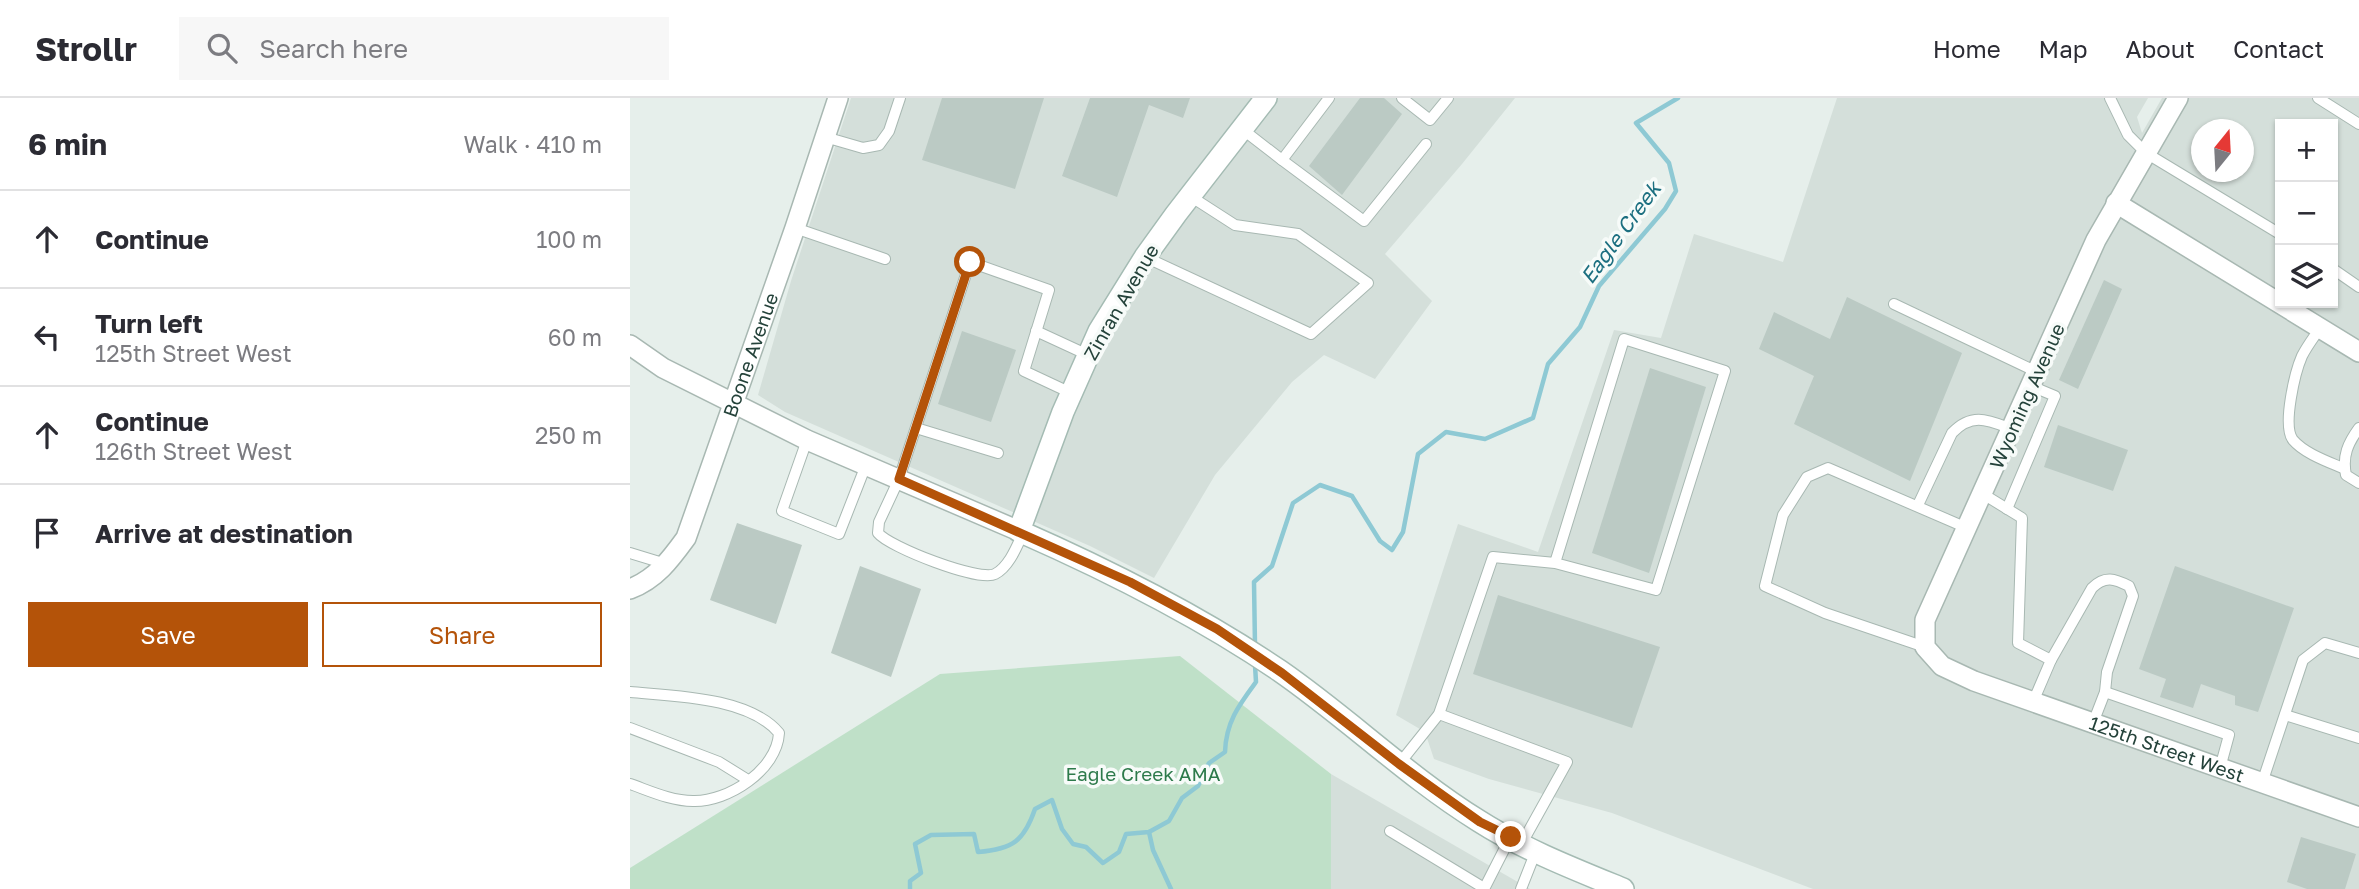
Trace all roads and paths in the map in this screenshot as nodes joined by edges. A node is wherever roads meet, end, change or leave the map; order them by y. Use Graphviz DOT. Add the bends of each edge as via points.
graph roads {
  1 [pos="838,98"];
  2 [pos="900,98"];
  3 [pos="1266,98"];
  4 [pos="1329,98"];
  5 [pos="1402,98"];
  6 [pos="1448,98"];
  7 [pos="2110,98"];
  8 [pos="2178,98"];
  9 [pos="2318,98"];
  10 [pos="2359,124"];
  11 [pos="1242,129"];
  12 [pos="825,136"];
  13 [pos="1426,144"];
  14 [pos="2146,153"];
  15 [pos="1282,160"];
  16 [pos="1190,195"];
  17 [pos="2116,203"];
  18 [pos="795,228"];
  19 [pos="2275,231"];
  20 [pos="1145,257"];
  21 [pos="885,259"];
  22 [pos="2338,272"];
  23 [pos="2359,287"];
  24 [pos="1894,303"];
  25 [pos="2320,328"];
  26 [pos="1037,331"];
  27 [pos="630,345"];
  28 [pos="2359,352"];
  29 [pos="1088,355"];
  30 [pos="2034,379"];
  31 [pos="1072,393"];
  32 [pos="735,402"];
  33 [pos="916,428"];
  34 [pos="2359,428"];
  35 [pos="2012,429"];
  36 [pos="807,440"];
  37 [pos="998,453"];
  38 [pos="866,465"];
  39 [pos="2345,470"];
  40 [pos="899,479"];
  41 [pos="2359,483"];
  42 [pos="1983,494"];
  43 [pos="1917,505"];
  44 [pos="2007,509"];
  45 [pos="1968,528"];
  46 [pos="1021,532"];
  47 [pos="630,553"];
  48 [pos="1555,563"];
  49 [pos="667,565"];
  50 [pos="630,589"];
  51 [pos="1925,647"];
  52 [pos="2359,653"];
  53 [pos="2051,660"];
  54 [pos="630,692"];
  55 [pos="2105,692"];
  56 [pos="2033,702"];
  57 [pos="1439,714"];
  58 [pos="2285,715"];
  59 [pos="2093,723"];
  60 [pos="630,728"];
  61 [pos="2359,738"];
  62 [pos="1399,764"];
  63 [pos="2220,768"];
  64 [pos="748,780"];
  65 [pos="2262,783"];
  66 [pos="630,784"];
  67 [pos="2359,817"];
  68 [pos="1390,831"];
  69 [pos="1523,844"];
  70 [pos="1484,889"];
  71 [pos="1521,889"];
  72 [pos="1623,889"];
  1 -- 12 [label="street, Boone Avenue"];
  2 -- 12 [label="lane" via="890,131 879,145 863,148"];
  3 -- 11 [label="street, Zinran Avenue"];
  4 -- 15 [label="lane"];
  5 -- 6 [label="lane" via="1430,120"];
  7 -- 14 [label="lane" via="2128,135"];
  8 -- 14 [label="street, Wyoming Avenue"];
  9 -- 10 [label="lane"];
  11 -- 15 [label="lane"];
  11 -- 16 [label="street, Zinran Avenue"];
  12 -- 18 [label="street, Boone Avenue"];
  13 -- 15 [label="lane" via="1364,221"];
  14 -- 17 [label="street, Wyoming Avenue"];
  14 -- 19 [label="lane"];
  16 -- 20 [label="street, Zinran Avenue"];
  16 -- 20 [label="lane" via="1235,225 1298,234 1368,283 1311,334"];
  17 -- 25 [label="street"];
  17 -- 30 [label="street, Wyoming Avenue"];
  18 -- 21 [label="lane"];
  18 -- 32 [label="street, Boone Avenue"];
  20 -- 29 [label="street, Zinran Avenue"];
  22 -- 23 [label="lane"];
  24 -- 30 [label="lane"];
  25 -- 28 [label="street"];
  25 -- 39 [label="lane" via="2303,352 2287,420 2294,441"];
  26 -- 29 [label="lane"];
  26 -- 31 [label="lane" via="1024,372"];
  26 -- 33 [label="lane" via="1049,290 970,262"];
  27 -- 32 [label="street" via="663,368"];
  29 -- 31 [label="street, Zinran Avenue"];
  30 -- 35 [label="street, Wyoming Avenue"];
  30 -- 44 [label="lane" via="2055,396"];
  31 -- 46 [label="street, Zinran Avenue"];
  32 -- 36 [label="street"];
  32 -- 49 [label="street, Boone Avenue" via="686,538"];
  33 -- 37 [label="lane"];
  33 -- 40 [label="lane"];
  34 -- 39 [label="lane" via="2347,450"];
  35 -- 42 [label="street, Wyoming Avenue"];
  35 -- 43 [label="lane" via="1987,419 1960,424"];
  36 -- 38 [label="street"];
  36 -- 38 [label="lane" via="782,511 839,534"];
  38 -- 40 [label="street"];
  39 -- 41 [label="lane"];
  40 -- 46 [label="street"];
  40 -- 46 [label="lane" via="878,533 909,551 989,576 998,573 1013,554"];
  42 -- 44 [label="lane"];
  42 -- 45 [label="street, Wyoming Avenue"];
  43 -- 45 [label="lane"];
  43 -- 51 [label="lane" via="1828,468 1807,477 1783,515 1765,586 1825,613"];
  44 -- 53 [label="lane" via="2022,518 2018,643"];
  45 -- 51 [label="street, Wyoming Avenue" via="1925,620"];
  46 -- 62 [label="street" via="1130,582 1217,629"];
  47 -- 49 [label="lane"];
  48 -- 48 [label="lane" via="1624,340 1725,371 1656,590"];
  48 -- 57 [label="lane" via="1493,556"];
  49 -- 50 [label="street, Boone Avenue" via="645,584"];
  51 -- 56 [label="street, 125th Street West" via="1942,666"];
  52 -- 58 [label="lane" via="2325,643 2303,660"];
  53 -- 55 [label="lane" via="2099,581 2108,578 2129,586 2133,596 2107,672"];
  53 -- 56 [label="lane"];
  54 -- 64 [label="lane" via="679,695 726,705 772,725 779,733 778,746 770,761"];
  55 -- 59 [label="lane"];
  55 -- 63 [label="lane" via="2229,735"];
  56 -- 59 [label="street, 125th Street West"];
  57 -- 62 [label="lane"];
  57 -- 69 [label="lane" via="1567,762"];
  58 -- 61 [label="lane"];
  58 -- 65 [label="lane"];
  59 -- 63 [label="street, 125th Street West"];
  60 -- 64 [label="lane" via="719,762"];
  62 -- 69 [label="street" via="1480,822"];
  63 -- 65 [label="street, 125th Street West"];
  64 -- 66 [label="lane" via="713,800 691,802"];
  65 -- 67 [label="street, 125th Street West"];
  68 -- 70 [label="lane"];
  69 -- 70 [label="lane"];
  69 -- 71 [label="lane"];
  69 -- 72 [label="street"];
}
